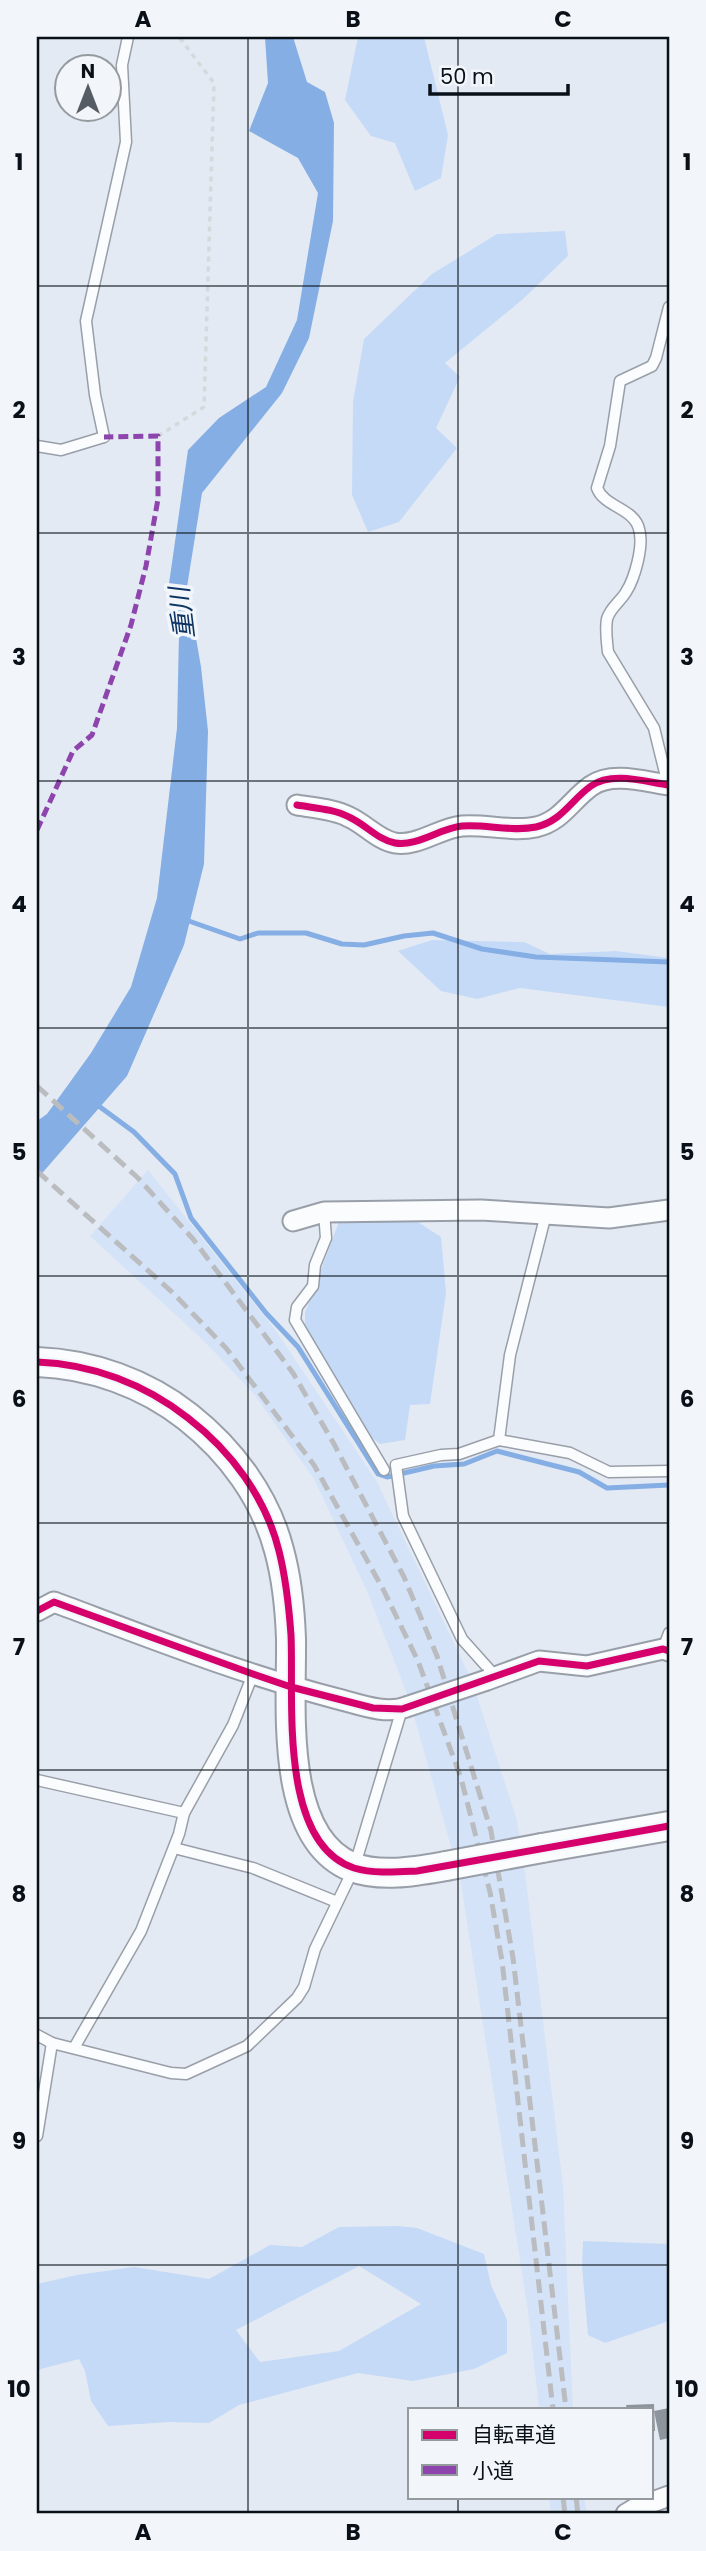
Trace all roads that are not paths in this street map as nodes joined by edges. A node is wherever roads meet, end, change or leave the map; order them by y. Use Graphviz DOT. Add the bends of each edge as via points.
graph roads {
  1 [pos="128,37"];
  2 [pos="669,307"];
  3 [pos="37,446"];
  4 [pos="668,785"];
  5 [pos="298,805"];
  6 [pos="669,1210"];
  7 [pos="324,1212"];
  8 [pos="546,1214"];
  9 [pos="293,1222"];
  10 [pos="37,1362"];
  11 [pos="499,1440"];
  12 [pos="384,1471"];
  13 [pos="669,1471"];
  14 [pos="37,1611"];
  15 [pos="667,1644"];
  16 [pos="253,1674"];
  17 [pos="491,1678"];
  18 [pos="291,1687"];
  19 [pos="404,1708"];
  20 [pos="37,1780"];
  21 [pos="184,1813"];
  22 [pos="669,1826"];
  23 [pos="174,1848"];
  24 [pos="354,1868"];
  25 [pos="337,1902"];
  26 [pos="37,2035"];
  27 [pos="52,2043"];
  28 [pos="74,2048"];
  29 [pos="37,2136"];
  30 [pos="669,2496"];
  31 [pos="634,2512"];
  1 -- 3 [label="lane" via="122,65 126,142 86,321 104,437 61,450"];
  2 -- 4 [label="lane" via="652,366 620,380 610,446 597,488 599,495 633,517 639,527 642,547 627,591 607,620 606,639 608,652 653,728"];
  4 -- 5 [label="street" via="602,781 548,823 534,827 460,826 403,844 382,838 345,815"];
  6 -- 8 [label="street" via="609,1218"];
  7 -- 8 [label="street"];
  7 -- 9 [label="street"];
  7 -- 12 [label="lane" via="326,1238 315,1265 313,1286 295,1320"];
  8 -- 11 [label="lane" via="510,1354"];
  10 -- 18 [label="street" via="94,1370 148,1391 179,1410 226,1451 265,1513 279,1549 288,1596"];
  11 -- 13 [label="lane" via="570,1453 609,1472"];
  11 -- 17 [label="lane" via="459,1454 396,1465 403,1516 462,1639"];
  14 -- 16 [label="street" via="54,1602"];
  15 -- 17 [label="street" via="587,1666 539,1661"];
  16 -- 18 [label="street"];
  16 -- 21 [label="lane" via="233,1725"];
  17 -- 19 [label="street, bridge"];
  18 -- 19 [label="street" via="373,1707"];
  18 -- 24 [label="street" via="296,1769 306,1819 328,1850"];
  19 -- 24 [label="lane"];
  20 -- 21 [label="lane"];
  21 -- 23 [label="lane"];
  22 -- 24 [label="street, bridge" via="417,1871"];
  23 -- 25 [label="lane" via="253,1868"];
  23 -- 28 [label="lane" via="141,1931"];
  24 -- 25 [label="lane"];
  25 -- 28 [label="lane" via="304,1987 247,2046 186,2074"];
  26 -- 27 [label="lane"];
  27 -- 28 [label="lane"];
  27 -- 29 [label="lane"];
  30 -- 31 [label="street"];
}
